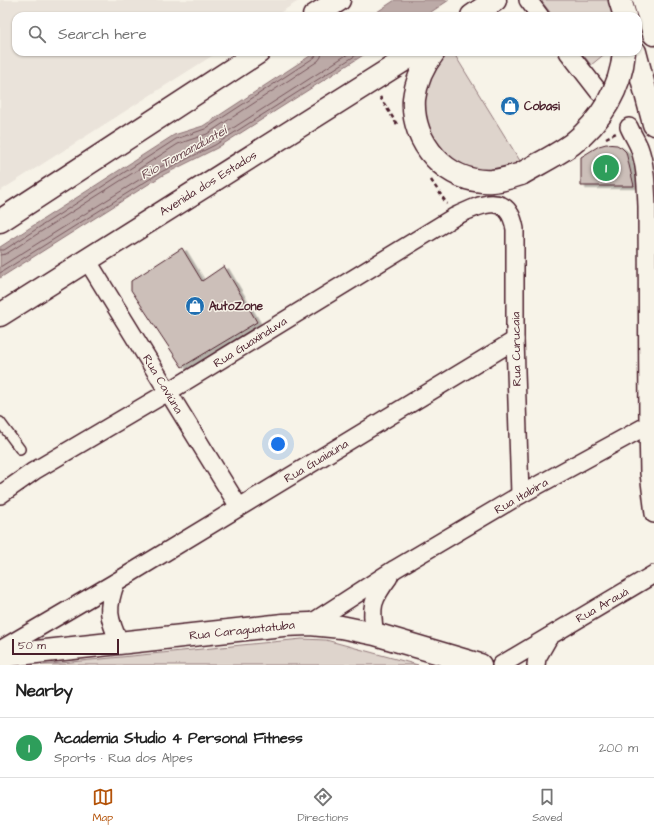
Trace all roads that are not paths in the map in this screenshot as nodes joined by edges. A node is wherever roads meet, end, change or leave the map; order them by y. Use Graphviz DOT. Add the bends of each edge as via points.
graph roads {
  1 [pos="339,0"];
  2 [pos="495,0"];
  3 [pos="528,0"];
  4 [pos="644,0"];
  5 [pos="320,12"];
  6 [pos="478,12"];
  7 [pos="537,12"];
  8 [pos="654,34"];
  9 [pos="253,56"];
  10 [pos="411,56"];
  11 [pos="432,56"];
  12 [pos="571,56"];
  13 [pos="624,56"];
  14 [pos="635,56"];
  15 [pos="599,92"];
  16 [pos="654,124"];
  17 [pos="629,127"];
  18 [pos="504,207"];
  19 [pos="0,220"];
  20 [pos="87,260"];
  21 [pos="0,315"];
  22 [pos="515,340"];
  23 [pos="168,392"];
  24 [pos="0,422"];
  25 [pos="648,425"];
  26 [pos="20,449"];
  27 [pos="0,494"];
  28 [pos="520,495"];
  29 [pos="239,507"];
  30 [pos="654,514"];
  31 [pos="395,569"];
  32 [pos="654,574"];
  33 [pos="116,582"];
  34 [pos="310,624"];
  35 [pos="375,634"];
  36 [pos="550,635"];
  37 [pos="120,644"];
  38 [pos="0,650"];
  39 [pos="0,656"];
  40 [pos="480,665"];
  41 [pos="501,665"];
  42 [pos="536,665"];
  1 -- 5 [label="main road"];
  2 -- 6 [label="main road"];
  3 -- 7 [label="street"];
  4 -- 8 [label="main road"];
  9 -- 19 [label="main road"];
  10 -- 20 [label="main road, Avenida dos Estados"];
  11 -- 13 [label="main road, bridge" via="424,68 414,98 414,114 424,144 446,168 475,180 491,181 522,174 571,144 597,121 616,86"];
  12 -- 15 [label="street"];
  14 -- 16 [label="main road"];
  17 -- 25 [label="street" via="642,158 647,193"];
  18 -- 22 [label="street, Rua Curucaia" via="511,214 515,229"];
  18 -- 23 [label="street, Rua Guaxinduva" via="481,204 454,217"];
  20 -- 21 [label="main road, Avenida dos Estados"];
  20 -- 23 [label="street, Rua Caviúna"];
  22 -- 28 [label="street, Rua Curucaia"];
  22 -- 29 [label="street, Rua Guaiaúna"];
  23 -- 27 [label="street, Rua Guaxinduva" via="34,471"];
  23 -- 29 [label="street, Rua Caviúna"];
  24 -- 26 [label="lane"];
  25 -- 28 [label="street, Rua Itabira"];
  25 -- 30 [label="street" via="649,473"];
  28 -- 31 [label="street, Rua Itabira"];
  29 -- 33 [label="street, Rua Guaiaúna"];
  31 -- 34 [label="street, Rua Itabira"];
  31 -- 35 [label="street, Rua Itabira" via="372,604"];
  32 -- 36 [label="street, Rua Arauá"];
  33 -- 37 [label="street" via="109,610 112,626"];
  33 -- 38 [label="street, Rua Guaiaúna"];
  34 -- 35 [label="main road, Rua Caraguatatuba"];
  34 -- 37 [label="main road, Rua Caraguatatuba"];
  35 -- 40 [label="main road, Rua Caraguatatuba"];
  36 -- 41 [label="street, Rua Arauá"];
  36 -- 42 [label="street, Rua Arauá" via="537,658"];
  37 -- 39 [label="main road, Rua Caraguatatuba"];
}
